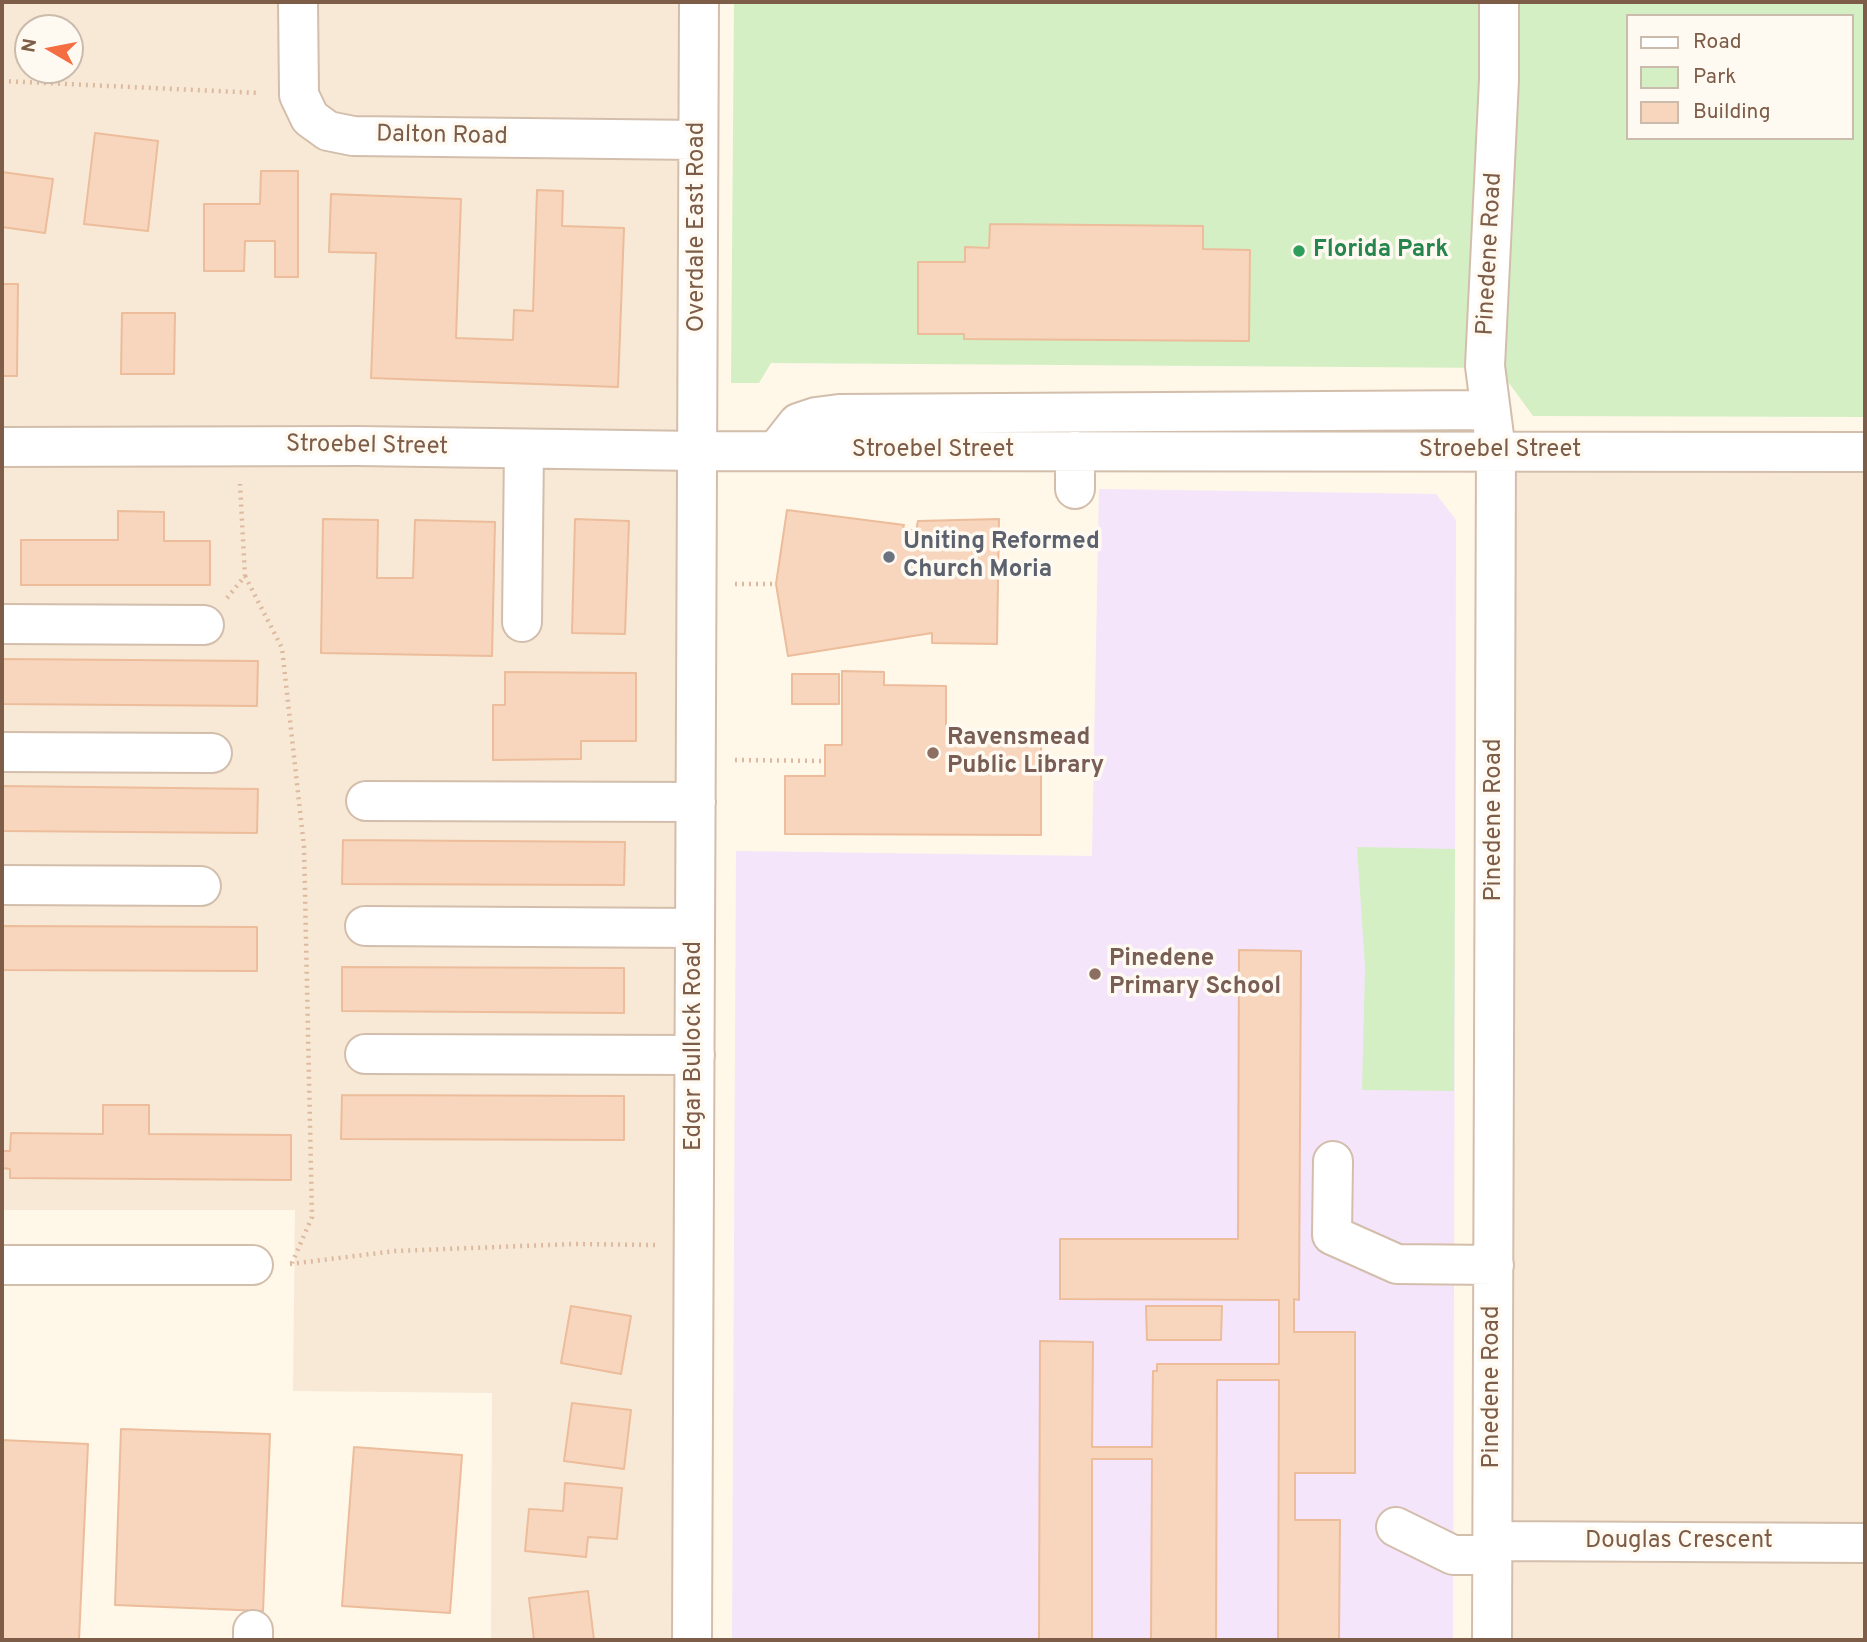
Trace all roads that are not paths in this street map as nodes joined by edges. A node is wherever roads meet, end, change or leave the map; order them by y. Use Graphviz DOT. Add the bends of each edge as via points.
graph roads {
  1 [pos="298,2"];
  2 [pos="699,2"];
  3 [pos="1499,2"];
  4 [pos="698,140"];
  5 [pos="1489,410"];
  6 [pos="2,447"];
  7 [pos="524,449"];
  8 [pos="696,451"];
  9 [pos="776,451"];
  10 [pos="1075,451"];
  11 [pos="1496,451"];
  12 [pos="1865,452"];
  13 [pos="1074,489"];
  14 [pos="522,622"];
  15 [pos="2,624"];
  16 [pos="204,625"];
  17 [pos="2,752"];
  18 [pos="212,753"];
  19 [pos="366,801"];
  20 [pos="696,802"];
  21 [pos="2,885"];
  22 [pos="201,886"];
  23 [pos="365,926"];
  24 [pos="695,928"];
  25 [pos="365,1054"];
  26 [pos="695,1055"];
  27 [pos="1333,1161"];
  28 [pos="2,1265"];
  29 [pos="253,1265"];
  30 [pos="1494,1265"];
  31 [pos="1396,1527"];
  32 [pos="1865,1544"];
  33 [pos="1492,1548"];
  34 [pos="692,1640"];
  35 [pos="1492,1640"];
  1 -- 4 [label="street, Dalton Road" via="299,95 310,118 328,131 353,136"];
  2 -- 4 [label="street, Overdale East Road"];
  3 -- 5 [label="street, Pinedene Road" via="1485,366"];
  4 -- 8 [label="street, Overdale East Road"];
  5 -- 9 [label="street" via="839,414 797,423"];
  5 -- 11 [label="street, Pinedene Road"];
  6 -- 7 [label="street, Stroebel Street"];
  7 -- 8 [label="street, Stroebel Street"];
  7 -- 14 [label="street"];
  8 -- 9 [label="street, Stroebel Street"];
  8 -- 20 [label="street, Edgar Bullock Road"];
  9 -- 10 [label="street, Stroebel Street"];
  10 -- 11 [label="street, Stroebel Street"];
  10 -- 13 [label="street"];
  11 -- 12 [label="street, Stroebel Street"];
  11 -- 30 [label="street, Pinedene Road"];
  15 -- 16 [label="street"];
  17 -- 18 [label="street"];
  19 -- 20 [label="street"];
  20 -- 24 [label="street, Edgar Bullock Road"];
  21 -- 22 [label="street"];
  23 -- 24 [label="street"];
  24 -- 26 [label="street, Edgar Bullock Road"];
  25 -- 26 [label="street"];
  26 -- 34 [label="street, Edgar Bullock Road"];
  27 -- 30 [label="street" via="1332,1234 1397,1264"];
  28 -- 29 [label="street"];
  30 -- 33 [label="street, Pinedene Road"];
  31 -- 33 [label="street, Douglas Crescent" via="1453,1555"];
  32 -- 33 [label="street, Douglas Crescent"];
  33 -- 35 [label="street, Pinedene Road"];
}
